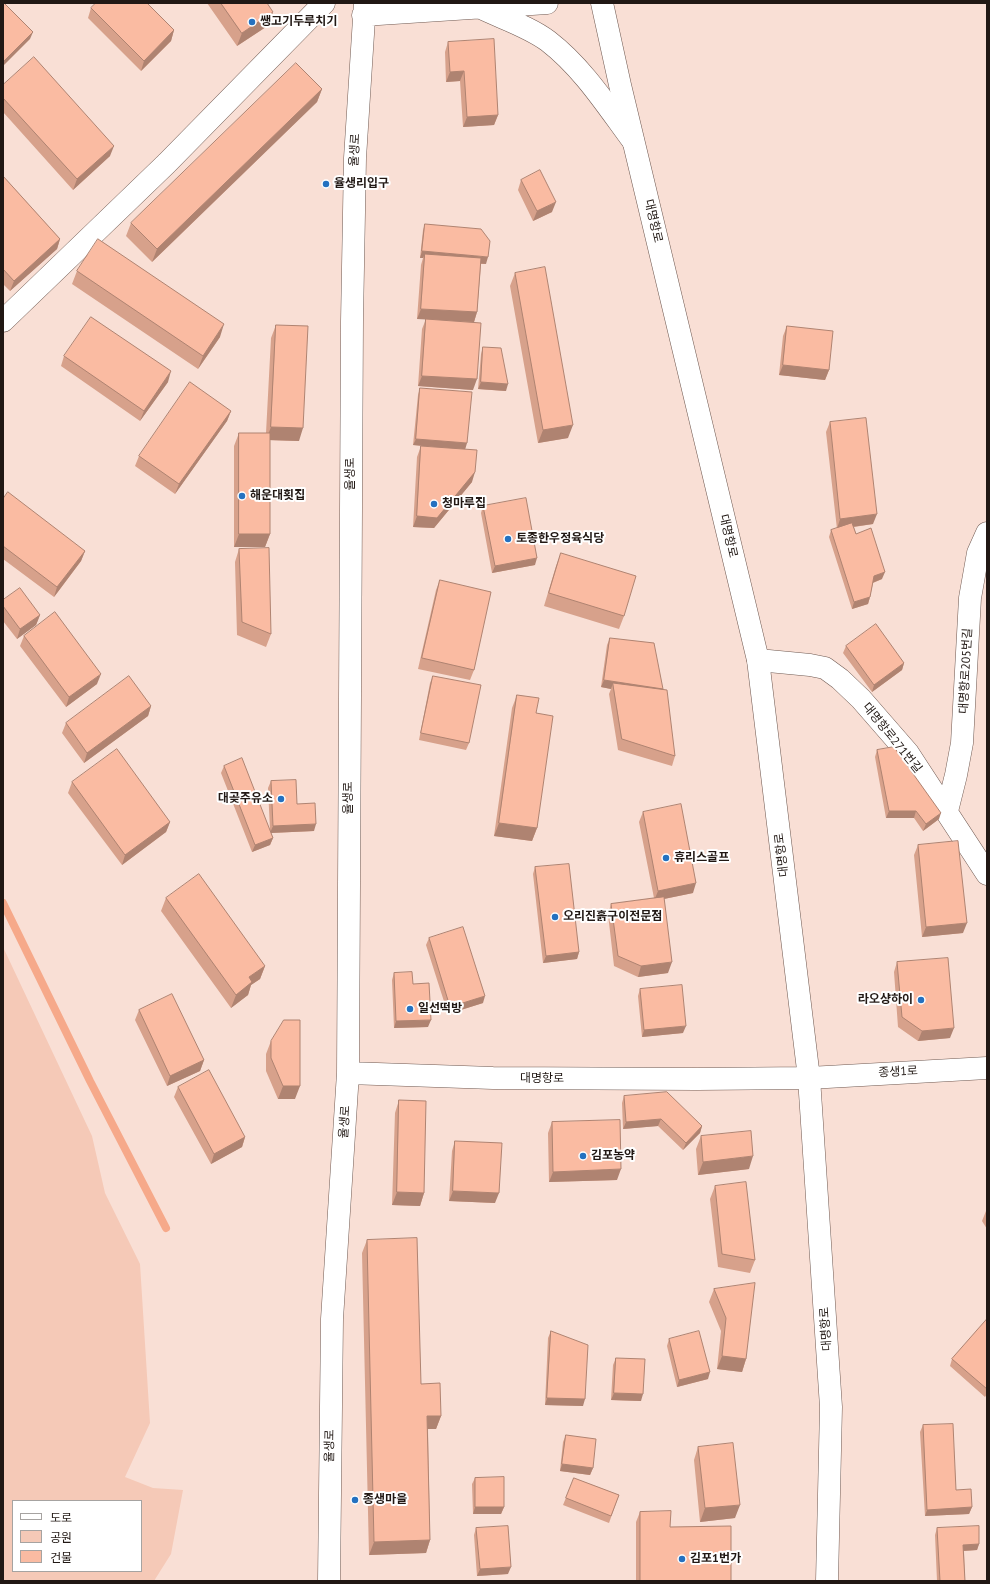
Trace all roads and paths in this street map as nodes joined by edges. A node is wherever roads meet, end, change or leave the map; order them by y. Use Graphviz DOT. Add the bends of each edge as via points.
graph roads {
  1 [pos="324,3"];
  2 [pos="548,3"];
  3 [pos="602,3"];
  4 [pos="484,5"];
  5 [pos="361,7"];
  6 [pos="633,141"];
  7 [pos="3,321"];
  8 [pos="987,533"];
  9 [pos="758,660"];
  10 [pos="947,811"];
  11 [pos="987,874"];
  12 [pos="987,1068"];
  13 [pos="348,1073"];
  14 [pos="809,1078"];
  15 [pos="329,1581"];
  16 [pos="827,1581"];
  1 -- 7 [label="street" via="167,163"];
  2 -- 4 [label="street"];
  3 -- 6 [label="street, 대명항로"];
  4 -- 5 [label="street"];
  4 -- 6 [label="street" via="547,41 584,75"];
  5 -- 13 [label="street, 율생로" via="352,321"];
  6 -- 9 [label="street, 대명항로"];
  8 -- 10 [label="street, 대명항로205번길" via="978,553 970,598 962,743"];
  9 -- 10 [label="street, 대명항로271번길" via="825,668 840,679 908,753"];
  9 -- 14 [label="street, 대명항로"];
  10 -- 11 [label="street, 대명항로271번길"];
  12 -- 14 [label="street, 종생1로"];
  13 -- 14 [label="street, 대명항로" via="501,1078"];
  13 -- 15 [label="street, 율생로" via="332,1319"];
  14 -- 16 [label="street, 대명항로" via="831,1407"];
}
